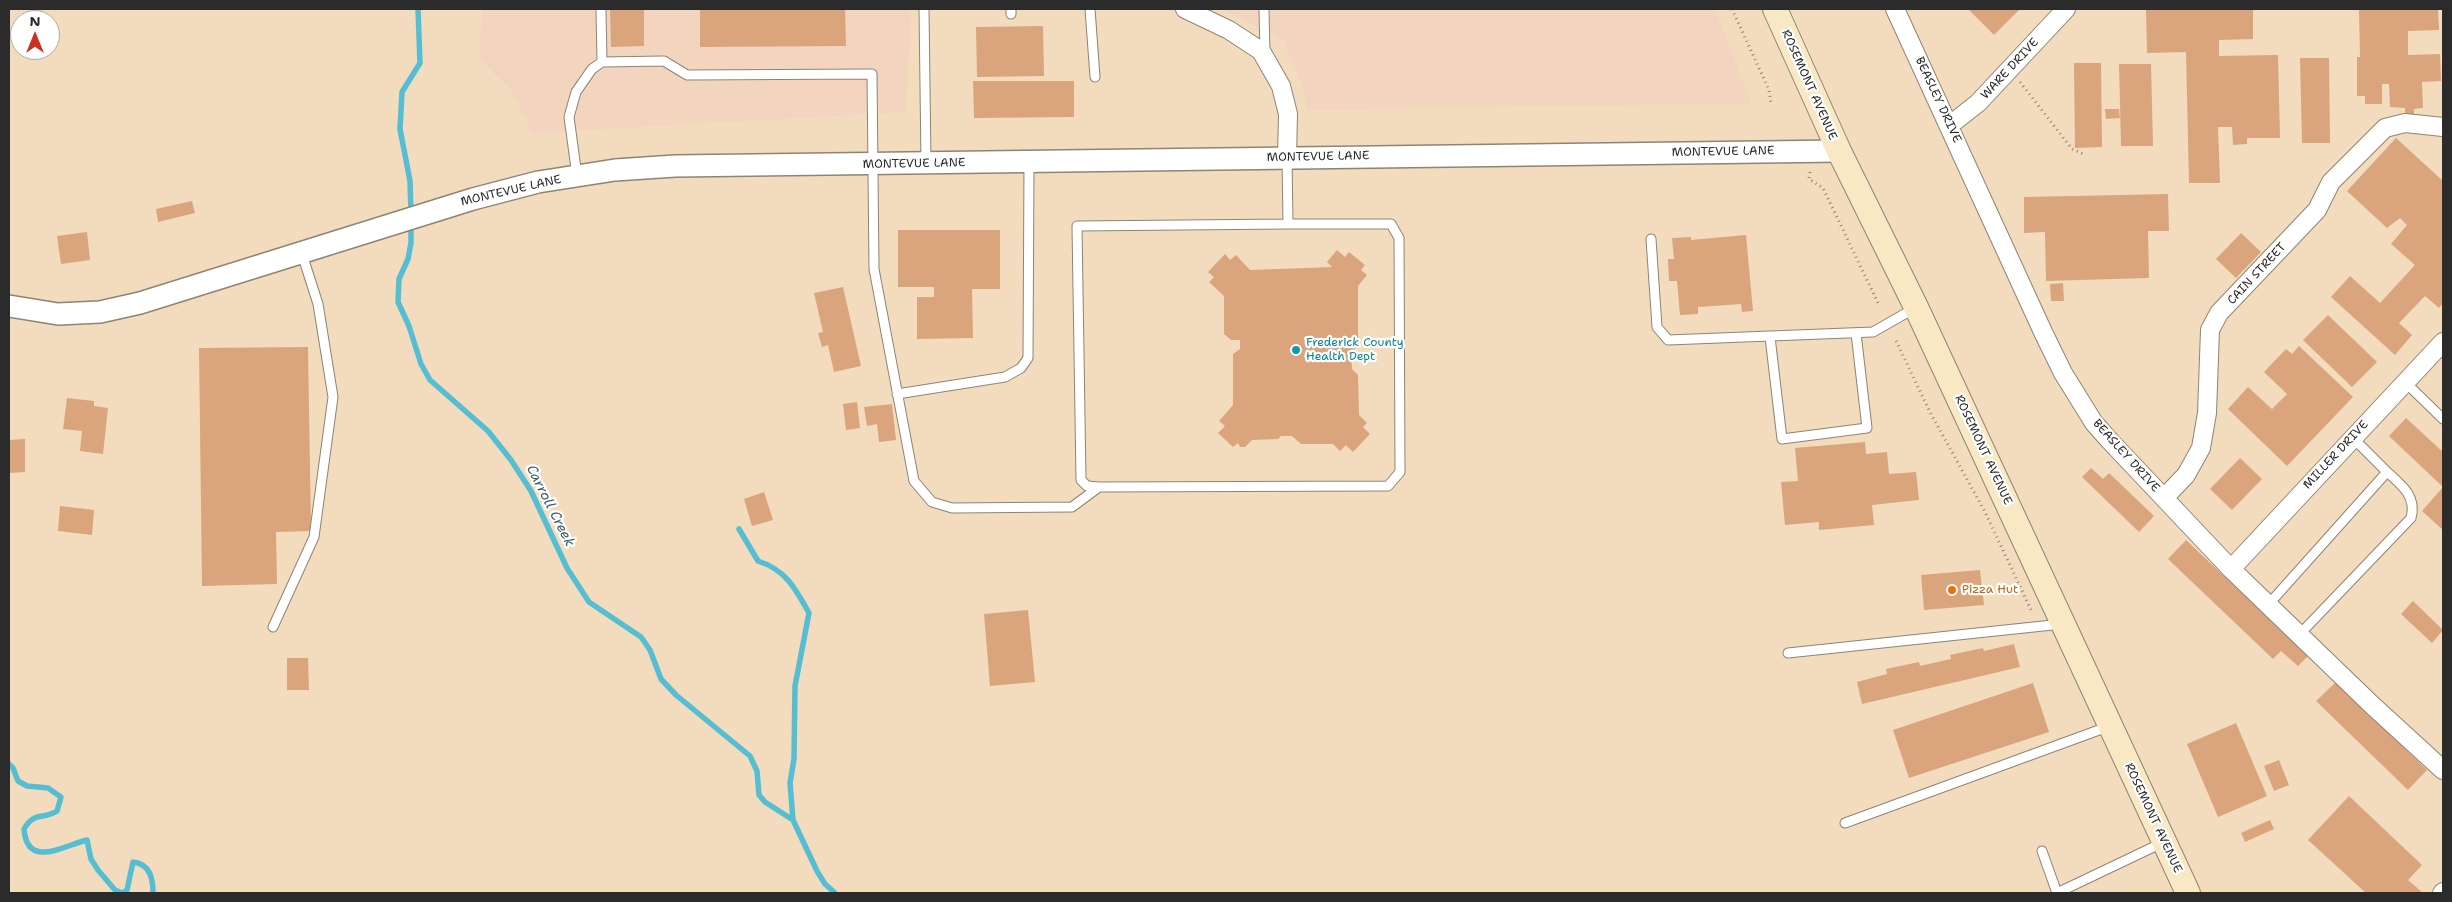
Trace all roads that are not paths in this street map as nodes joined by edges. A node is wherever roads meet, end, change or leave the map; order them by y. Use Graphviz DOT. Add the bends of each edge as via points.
graph roads {
  1 [pos="601,9"];
  2 [pos="924,9"];
  3 [pos="1090,9"];
  4 [pos="1185,9"];
  5 [pos="1264,9"];
  6 [pos="1775,9"];
  7 [pos="1895,9"];
  8 [pos="2066,9"];
  9 [pos="1265,58"];
  10 [pos="602,62"];
  11 [pos="1095,78"];
  12 [pos="1950,124"];
  13 [pos="2443,127"];
  14 [pos="1839,151"];
  15 [pos="1287,158"];
  16 [pos="1029,162"];
  17 [pos="872,164"];
  18 [pos="926,164"];
  19 [pos="577,176"];
  20 [pos="1288,224"];
  21 [pos="1651,239"];
  22 [pos="302,254"];
  23 [pos="9,306"];
  24 [pos="1916,308"];
  25 [pos="1856,333"];
  26 [pos="1770,337"];
  27 [pos="2443,342"];
  28 [pos="2404,382"];
  29 [pos="897,394"];
  30 [pos="2443,420"];
  31 [pos="2352,437"];
  32 [pos="2387,472"];
  33 [pos="1099,487"];
  34 [pos="2164,498"];
  35 [pos="2230,569"];
  36 [pos="2268,605"];
  37 [pos="2063,624"];
  38 [pos="273,626"];
  39 [pos="2299,635"];
  40 [pos="1788,653"];
  41 [pos="2110,726"];
  42 [pos="2443,770"];
  43 [pos="1845,823"];
  44 [pos="2164,842"];
  45 [pos="2042,851"];
  46 [pos="2057,893"];
  47 [pos="2188,893"];
  1 -- 10 [label="lane"];
  2 -- 18 [label="lane"];
  3 -- 11 [label="lane"];
  4 -- 9 [label="street" via="1229,30 1261,51"];
  5 -- 9 [label="lane"];
  6 -- 14 [label="main road, ROSEMONT AVENUE"];
  7 -- 12 [label="street, BEASLEY DRIVE"];
  8 -- 12 [label="street, WARE DRIVE" via="1978,103"];
  9 -- 15 [label="street" via="1281,86 1288,114"];
  10 -- 17 [label="lane" via="664,61 687,75 872,74"];
  10 -- 19 [label="lane" via="592,69 576,92 569,117"];
  12 -- 34 [label="street, BEASLEY DRIVE" via="2063,373 2094,424"];
  13 -- 34 [label="street, CAIN STREET" via="2405,123 2385,128 2331,182 2317,210 2219,313 2210,330 2207,412 2201,448 2186,475"];
  14 -- 15 [label="street, MONTEVUE LANE"];
  14 -- 24 [label="main road, ROSEMONT AVENUE"];
  15 -- 16 [label="street, MONTEVUE LANE"];
  15 -- 20 [label="lane"];
  16 -- 18 [label="street, MONTEVUE LANE"];
  16 -- 29 [label="lane" via="1028,358 1021,368 1005,377"];
  17 -- 18 [label="street, MONTEVUE LANE"];
  17 -- 19 [label="street, MONTEVUE LANE" via="674,166"];
  17 -- 29 [label="lane" via="874,269"];
  19 -- 22 [label="street, MONTEVUE LANE" via="474,198"];
  20 -- 33 [label="lane" via="1077,226 1081,480 1087,486"];
  20 -- 33 [label="lane" via="1391,224 1399,238 1400,472 1388,486"];
  21 -- 26 [label="lane" via="1657,327 1668,340"];
  22 -- 23 [label="street, MONTEVUE LANE" via="100,312 58,314"];
  22 -- 38 [label="lane" via="318,304 333,397 314,537"];
  24 -- 25 [label="lane" via="1873,332"];
  24 -- 37 [label="main road, ROSEMONT AVENUE"];
  25 -- 26 [label="lane"];
  25 -- 26 [label="lane" via="1867,428 1782,439"];
  27 -- 28 [label="street, MILLER DRIVE"];
  28 -- 30 [label="lane"];
  28 -- 31 [label="street, MILLER DRIVE"];
  29 -- 33 [label="lane" via="914,481 932,502 952,508 1072,507"];
  31 -- 32 [label="lane"];
  31 -- 35 [label="street, MILLER DRIVE"];
  32 -- 36 [label="lane"];
  32 -- 39 [label="lane" via="2406,489 2413,502 2411,518"];
  34 -- 35 [label="street, BEASLEY DRIVE"];
  35 -- 36 [label="street, BEASLEY DRIVE"];
  36 -- 39 [label="street, BEASLEY DRIVE"];
  37 -- 40 [label="lane"];
  37 -- 41 [label="main road, ROSEMONT AVENUE"];
  39 -- 42 [label="street, BEASLEY DRIVE"];
  41 -- 43 [label="lane"];
  41 -- 44 [label="main road, ROSEMONT AVENUE"];
  44 -- 46 [label="lane"];
  44 -- 47 [label="main road, ROSEMONT AVENUE"];
  45 -- 46 [label="lane"];
}
